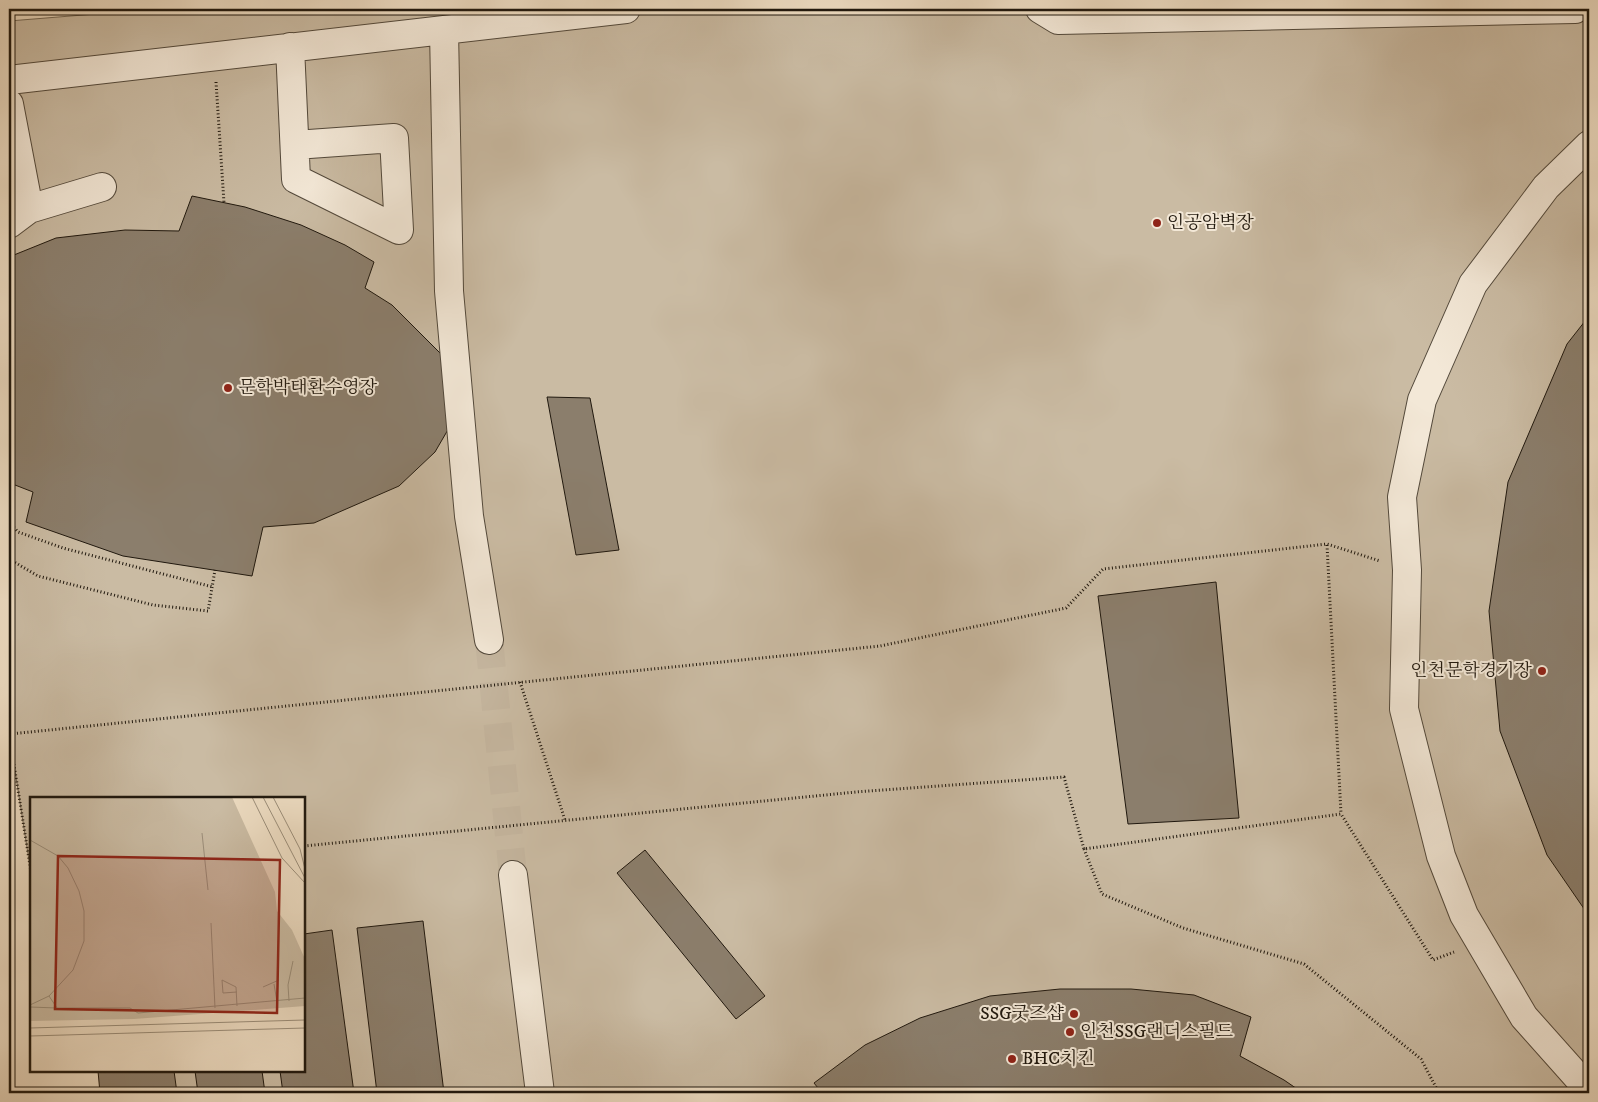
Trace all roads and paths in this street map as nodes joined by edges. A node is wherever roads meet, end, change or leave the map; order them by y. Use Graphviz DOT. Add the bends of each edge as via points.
graph roads {
  1 [pos="626,9"];
  2 [pos="1040,9"];
  3 [pos="1575,9"];
  4 [pos="444,30"];
  5 [pos="290,47"];
  6 [pos="214,56"];
  7 [pos="9,80"];
  8 [pos="9,104"];
  9 [pos="1589,144"];
  10 [pos="295,145"];
  11 [pos="102,187"];
  12 [pos="224,203"];
  13 [pos="19,217"];
  14 [pos="9,522"];
  15 [pos="1327,544"];
  16 [pos="9,558"];
  17 [pos="215,570"];
  18 [pos="1407,570"];
  19 [pos="212,586"];
  20 [pos="489,640"];
  21 [pos="520,682"];
  22 [pos="9,733"];
  23 [pos="1341,814"];
  24 [pos="566,820"];
  25 [pos="305,846"];
  26 [pos="1084,849"];
  27 [pos="30,866"];
  28 [pos="513,875"];
  29 [pos="1480,942"];
  30 [pos="1589,1090"];
  31 [pos="540,1093"];
  32 [pos="1439,1093"];
  1 -- 4 [label="lane"];
  2 -- 3 [label="lane" via="1058,20"];
  4 -- 5 [label="lane"];
  4 -- 20 [label="lane" via="449,291 469,516"];
  5 -- 6 [label="lane"];
  5 -- 10 [label="lane"];
  6 -- 7 [label="lane"];
  6 -- 12 [label="path"];
  8 -- 13 [label="lane"];
  9 -- 18 [label="lane" via="1546,187 1474,284 1422,400 1402,497"];
  11 -- 13 [label="lane"];
  14 -- 19 [label="path" via="18,532 63,548"];
  15 -- 18 [label="path"];
  15 -- 21 [label="path" via="1102,569 1066,608 880,646"];
  15 -- 23 [label="path"];
  16 -- 19 [label="path" via="38,576 153,605 208,611"];
  17 -- 19 [label="path"];
  18 -- 29 [label="lane" via="1404,709 1441,856 1464,915"];
  21 -- 22 [label="path"];
  21 -- 24 [label="path"];
  22 -- 27 [label="path"];
  23 -- 26 [label="path"];
  23 -- 29 [label="path" via="1433,960"];
  24 -- 25 [label="path"];
  24 -- 26 [label="path" via="856,792 1064,778"];
  26 -- 32 [label="path" via="1102,894 1183,928 1304,964 1421,1059"];
  28 -- 31 [label="lane"];
  29 -- 30 [label="lane" via="1524,1017"];
}
